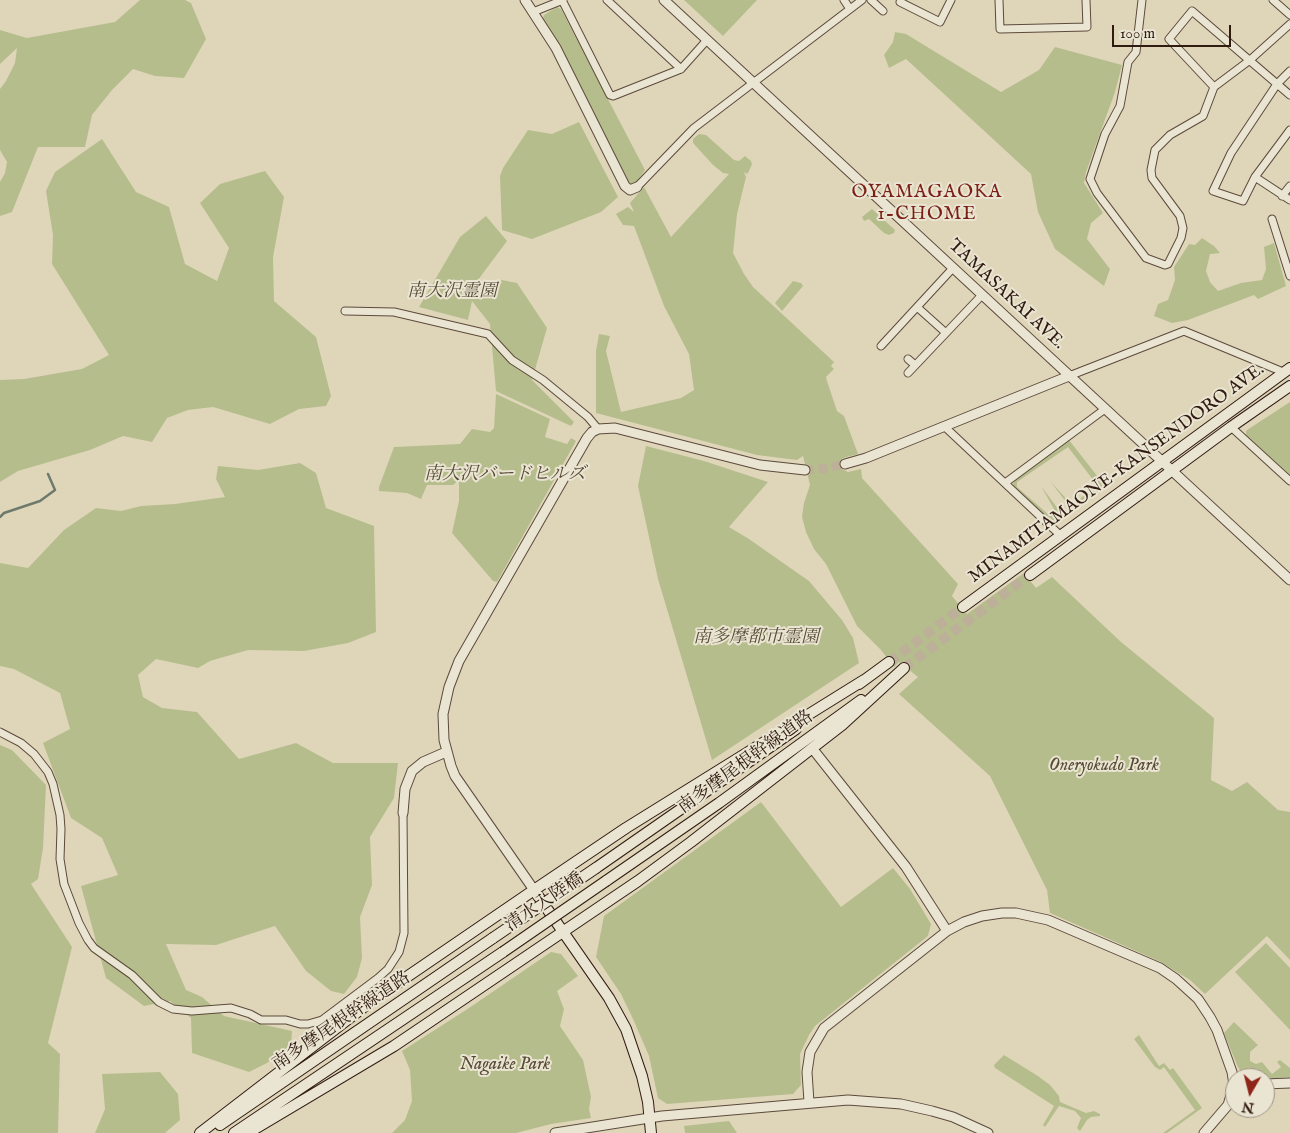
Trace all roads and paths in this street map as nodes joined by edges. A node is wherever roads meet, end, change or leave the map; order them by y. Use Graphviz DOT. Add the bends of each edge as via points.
graph roads {
  1 [pos="525,0"];
  2 [pos="562,0"];
  3 [pos="607,0"];
  4 [pos="664,0"];
  5 [pos="844,0"];
  6 [pos="862,0"];
  7 [pos="871,0"];
  8 [pos="901,0"];
  9 [pos="951,0"];
  10 [pos="999,0"];
  11 [pos="1086,0"];
  12 [pos="1142,0"];
  13 [pos="1273,0"];
  14 [pos="850,8"];
  15 [pos="883,11"];
  16 [pos="533,12"];
  17 [pos="1290,15"];
  18 [pos="1290,24"];
  19 [pos="707,40"];
  20 [pos="1250,60"];
  21 [pos="681,69"];
  22 [pos="1290,71"];
  23 [pos="753,82"];
  24 [pos="1277,84"];
  25 [pos="1214,87"];
  26 [pos="1290,95"];
  27 [pos="1290,130"];
  28 [pos="1255,177"];
  29 [pos="1290,186"];
  30 [pos="637,187"];
  31 [pos="1282,196"];
  32 [pos="1290,200"];
  33 [pos="1272,219"];
  34 [pos="953,268"];
  35 [pos="1290,276"];
  36 [pos="982,295"];
  37 [pos="917,307"];
  38 [pos="345,311"];
  39 [pos="946,334"];
  40 [pos="887,339"];
  41 [pos="880,346"];
  42 [pos="894,346"];
  43 [pos="908,359"];
  44 [pos="916,366"];
  45 [pos="1287,370"];
  46 [pos="908,373"];
  47 [pos="1069,376"];
  48 [pos="1290,386"];
  49 [pos="1106,410"];
  50 [pos="945,427"];
  51 [pos="1231,427"];
  52 [pos="598,429"];
  53 [pos="1161,461"];
  54 [pos="845,464"];
  55 [pos="805,470"];
  56 [pos="1172,471"];
  57 [pos="1290,481"];
  58 [pos="1005,484"];
  59 [pos="1060,535"];
  60 [pos="1030,575"];
  61 [pos="1290,580"];
  62 [pos="963,607"];
  63 [pos="890,662"];
  64 [pos="864,680"];
  65 [pos="0,732"];
  66 [pos="812,748"];
  67 [pos="446,752"];
  68 [pos="403,812"];
  69 [pos="596,868"];
  70 [pos="606,881"];
  71 [pos="534,890"];
  72 [pos="563,930"];
  73 [pos="947,931"];
  74 [pos="493,938"];
  75 [pos="503,952"];
  76 [pos="1230,1068"];
  77 [pos="1290,1083"];
  78 [pos="1275,1084"];
  79 [pos="809,1102"];
  80 [pos="1225,1108"];
  81 [pos="649,1118"];
  82 [pos="582,1131"];
  83 [pos="200,1133"];
  84 [pos="209,1133"];
  85 [pos="234,1133"];
  86 [pos="248,1133"];
  87 [pos="555,1133"];
  88 [pos="651,1133"];
  89 [pos="988,1133"];
  90 [pos="1204,1133"];
  1 -- 16 [label="street"];
  2 -- 16 [label="street"];
  2 -- 21 [label="street" via="610,95"];
  3 -- 21 [label="street"];
  4 -- 19 [label="street, TAMASAKAI AVE."];
  5 -- 14 [label="street"];
  6 -- 14 [label="street"];
  7 -- 15 [label="street"];
  8 -- 9 [label="street" via="940,22"];
  10 -- 11 [label="street" via="1000,29 1087,27"];
  12 -- 25 [label="street" via="1136,52 1128,62 1120,106 1105,134 1090,179 1146,258 1165,265 1181,238 1183,228 1180,216 1152,178 1156,150 1170,135 1203,116"];
  13 -- 17 [label="street"];
  14 -- 23 [label="street"];
  16 -- 30 [label="street" via="556,48 625,186 630,190"];
  18 -- 20 [label="street"];
  19 -- 21 [label="street"];
  19 -- 23 [label="street, TAMASAKAI AVE."];
  20 -- 24 [label="street"];
  20 -- 25 [label="street"];
  20 -- 25 [label="street" via="1192,11 1169,39"];
  22 -- 24 [label="street"];
  23 -- 30 [label="street" via="694,128"];
  23 -- 34 [label="street, TAMASAKAI AVE."];
  24 -- 26 [label="street"];
  24 -- 28 [label="street" via="1231,153 1213,192 1243,201"];
  27 -- 28 [label="street"];
  28 -- 31 [label="street"];
  29 -- 31 [label="street"];
  31 -- 32 [label="street"];
  33 -- 35 [label="street"];
  34 -- 36 [label="street, TAMASAKAI AVE."];
  34 -- 37 [label="street"];
  36 -- 39 [label="street"];
  36 -- 47 [label="street, TAMASAKAI AVE."];
  37 -- 39 [label="street"];
  37 -- 40 [label="street"];
  38 -- 52 [label="street" via="394,312 488,334 512,360 544,380"];
  39 -- 44 [label="street"];
  40 -- 41 [label="street"];
  40 -- 42 [label="street"];
  43 -- 44 [label="street"];
  44 -- 46 [label="street"];
  45 -- 47 [label="street" via="1184,331"];
  45 -- 53 [label="main road, MINAMITAMAONE-KANSENDORO AVE."];
  47 -- 49 [label="street, TAMASAKAI AVE."];
  47 -- 50 [label="street"];
  48 -- 51 [label="main road, MINAMITAMAONE-KANSENDORO AVE."];
  49 -- 53 [label="street, TAMASAKAI AVE."];
  49 -- 58 [label="street"];
  50 -- 54 [label="street"];
  50 -- 58 [label="street"];
  51 -- 56 [label="main road, MINAMITAMAONE-KANSENDORO AVE."];
  51 -- 57 [label="street"];
  52 -- 55 [label="street" via="615,428 760,465"];
  52 -- 67 [label="street" via="582,446 459,661 444,707"];
  53 -- 56 [label="street, TAMASAKAI AVE."];
  53 -- 59 [label="main road, MINAMITAMAONE-KANSENDORO AVE."];
  56 -- 60 [label="main road, MINAMITAMAONE-KANSENDORO AVE."];
  56 -- 61 [label="street, TAMASAKAI AVE."];
  58 -- 59 [label="street"];
  59 -- 62 [label="main road, MINAMITAMAONE-KANSENDORO AVE."];
  63 -- 64 [label="main road, 南多摩尾根幹線道路"];
  64 -- 69 [label="main road, 南多摩尾根幹線道路"];
  64 -- 71 [label="main road" via="640,818"];
  65 -- 68 [label="street" via="21,743 48,772 60,815 60,859 64,884 88,940 94,948 132,975 159,1002 173,1009 231,1008 261,1020 308,1024 322,1020 378,978 399,952 404,933"];
  66 -- 70 [label="main road, 南多摩尾根幹線道路" via="904,668 720,803"];
  66 -- 72 [label="main road" via="645,876"];
  66 -- 73 [label="street" via="906,868"];
  67 -- 68 [label="street" via="412,771 405,789"];
  67 -- 71 [label="street" via="461,786"];
  69 -- 74 [label="main road, 清水入陸橋, bridge"];
  70 -- 75 [label="main road, 清水入陸橋, bridge"];
  71 -- 72 [label="main road"];
  71 -- 83 [label="main road" via="373,1000"];
  72 -- 81 [label="main road" via="626,1029 642,1076"];
  72 -- 86 [label="main road" via="396,1050"];
  73 -- 76 [label="street" via="987,915 1028,914 1160,968 1192,992 1210,1017"];
  73 -- 79 [label="street" via="824,1028 810,1052 807,1072"];
  74 -- 84 [label="main road, 南多摩尾根幹線道路"];
  75 -- 85 [label="main road, 南多摩尾根幹線道路"];
  77 -- 78 [label="street"];
  79 -- 81 [label="street"];
  79 -- 89 [label="street" via="848,1100 901,1104 953,1117"];
  80 -- 90 [label="street"];
  81 -- 82 [label="street"];
  81 -- 88 [label="main road"];
  82 -- 87 [label="street"];
}
